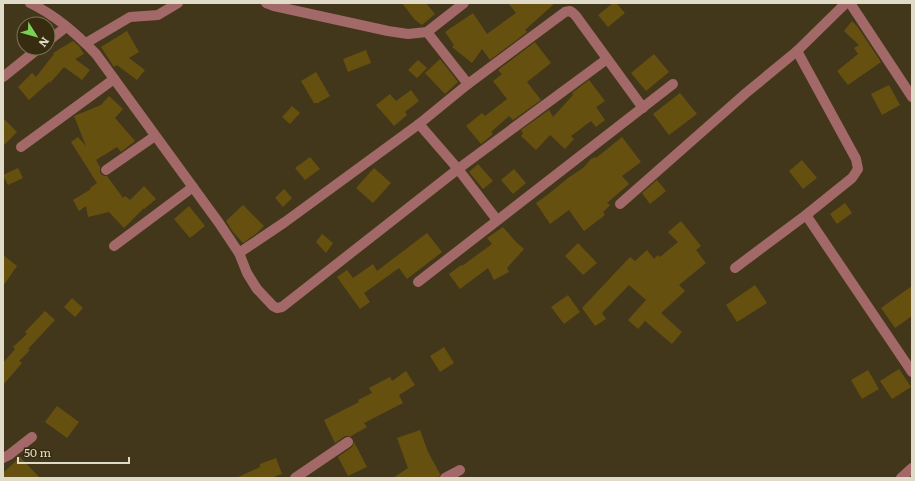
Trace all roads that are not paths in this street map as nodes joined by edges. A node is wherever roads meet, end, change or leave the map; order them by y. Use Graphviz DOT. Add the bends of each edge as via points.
graph roads {
  1 [pos="30,3"];
  2 [pos="178,3"];
  3 [pos="464,3"];
  4 [pos="846,3"];
  5 [pos="850,3"];
  6 [pos="274,4"];
  7 [pos="66,27"];
  8 [pos="427,32"];
  9 [pos="56,35"];
  10 [pos="86,43"];
  11 [pos="797,51"];
  12 [pos="29,56"];
  13 [pos="607,59"];
  14 [pos="3,76"];
  15 [pos="114,79"];
  16 [pos="468,84"];
  17 [pos="673,84"];
  18 [pos="912,97"];
  19 [pos="643,108"];
  20 [pos="419,124"];
  21 [pos="155,136"];
  22 [pos="21,147"];
  23 [pos="458,169"];
  24 [pos="106,170"];
  25 [pos="193,187"];
  26 [pos="620,204"];
  27 [pos="806,215"];
  28 [pos="497,220"];
  29 [pos="114,246"];
  30 [pos="239,254"];
  31 [pos="735,268"];
  32 [pos="418,282"];
  33 [pos="912,372"];
  34 [pos="32,438"];
  35 [pos="348,442"];
  36 [pos="3,458"];
  37 [pos="912,468"];
  38 [pos="460,470"];
  39 [pos="295,478"];
  40 [pos="444,478"];
  41 [pos="901,478"];
  1 -- 7 [label="street"];
  2 -- 10 [label="street" via="158,15 130,17"];
  3 -- 8 [label="street"];
  4 -- 11 [label="street"];
  5 -- 18 [label="street"];
  6 -- 8 [label="street" via="388,31 408,34"];
  7 -- 9 [label="street"];
  7 -- 10 [label="street"];
  8 -- 16 [label="street"];
  10 -- 15 [label="street"];
  11 -- 26 [label="street"];
  11 -- 27 [label="street" via="856,158 858,169 852,178"];
  12 -- 14 [label="street"];
  13 -- 16 [label="street" via="570,11 561,14"];
  13 -- 19 [label="street"];
  13 -- 23 [label="street"];
  15 -- 21 [label="street"];
  15 -- 22 [label="street"];
  16 -- 20 [label="street"];
  17 -- 19 [label="street"];
  19 -- 28 [label="street"];
  20 -- 23 [label="street"];
  20 -- 30 [label="street"];
  21 -- 24 [label="street"];
  21 -- 25 [label="street"];
  23 -- 28 [label="street"];
  23 -- 30 [label="street" via="282,307 273,306 257,289"];
  25 -- 29 [label="street"];
  25 -- 30 [label="street"];
  27 -- 31 [label="street"];
  27 -- 33 [label="street"];
  28 -- 32 [label="street"];
  34 -- 36 [label="street"];
  35 -- 39 [label="street"];
  37 -- 41 [label="street"];
  38 -- 40 [label="street"];
}
